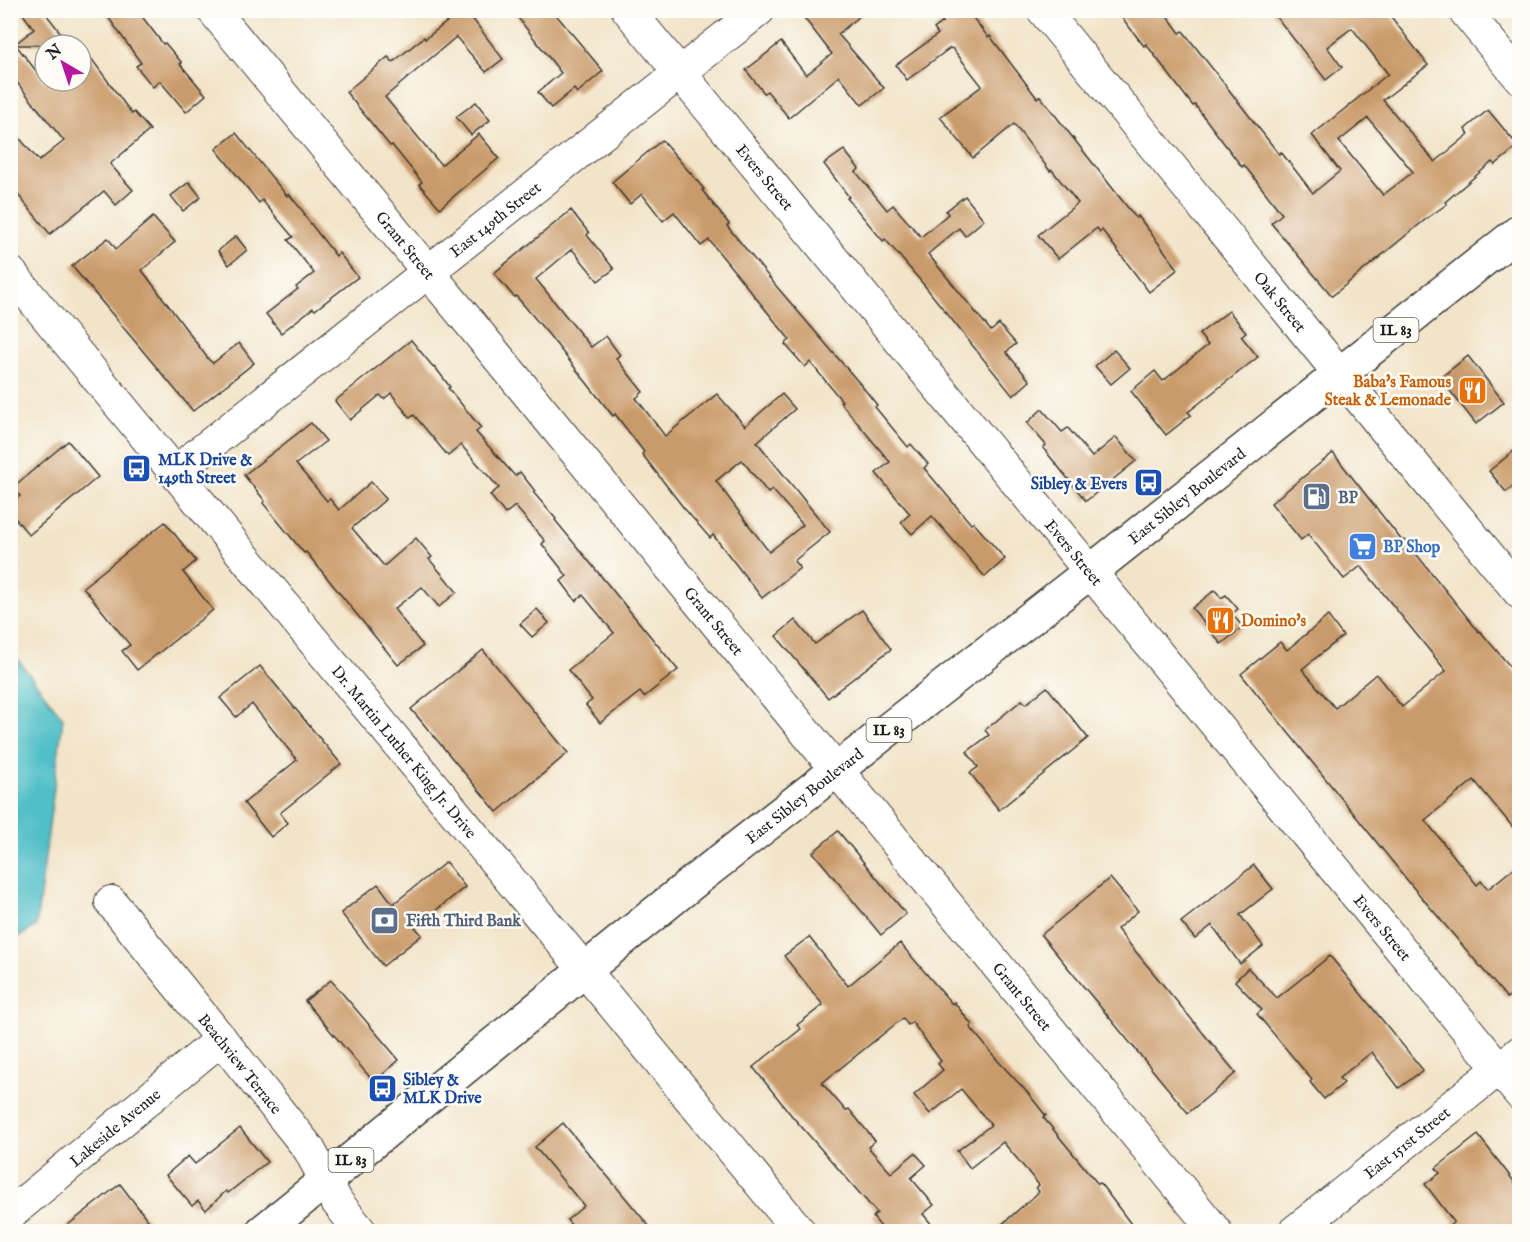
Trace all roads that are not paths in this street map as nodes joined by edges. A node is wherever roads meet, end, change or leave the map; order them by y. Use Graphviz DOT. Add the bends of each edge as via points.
graph roads {
  1 [pos="213,10"];
  2 [pos="628,10"];
  3 [pos="759,10"];
  4 [pos="1042,10"];
  5 [pos="1464,10"];
  6 [pos="680,73"];
  7 [pos="1520,78"];
  8 [pos="1520,231"];
  9 [pos="10,272"];
  10 [pos="428,272"];
  11 [pos="1339,376"];
  12 [pos="175,472"];
  13 [pos="1090,572"];
  14 [pos="1520,593"];
  15 [pos="837,770"];
  16 [pos="111,902"];
  17 [pos="585,969"];
  18 [pos="221,1039"];
  19 [pos="1509,1061"];
  20 [pos="1520,1094"];
  21 [pos="326,1180"];
  22 [pos="10,1214"];
  23 [pos="262,1232"];
  24 [pos="361,1232"];
  25 [pos="800,1232"];
  26 [pos="1216,1232"];
  27 [pos="1294,1232"];
  1 -- 10 [label="street, Grant Street"];
  2 -- 6 [label="street, Evers Street"];
  3 -- 6 [label="street, East 149th Street"];
  4 -- 11 [label="street, Oak Street"];
  5 -- 7 [label="street"];
  6 -- 10 [label="street, East 149th Street"];
  6 -- 13 [label="street, Evers Street"];
  8 -- 11 [label="main road, East Sibley Boulevard / IL 83"];
  9 -- 12 [label="street, Dr. Martin Luther King Jr. Drive"];
  10 -- 12 [label="street, East 149th Street"];
  10 -- 15 [label="street, Grant Street"];
  11 -- 13 [label="main road, East Sibley Boulevard / IL 83"];
  11 -- 14 [label="street, Oak Street"];
  12 -- 17 [label="street, Dr. Martin Luther King Jr. Drive"];
  13 -- 15 [label="main road, East Sibley Boulevard / IL 83"];
  13 -- 19 [label="street, Evers Street"];
  15 -- 17 [label="main road, East Sibley Boulevard / IL 83"];
  15 -- 26 [label="street, Grant Street"];
  16 -- 18 [label="street, Beachview Terrace"];
  17 -- 21 [label="main road, East Sibley Boulevard / IL 83"];
  17 -- 25 [label="street, Dr. Martin Luther King Jr. Drive"];
  18 -- 21 [label="street, Beachview Terrace" via="309,1149"];
  18 -- 22 [label="street, Lakeside Avenue"];
  19 -- 20 [label="street, Evers Street"];
  19 -- 27 [label="street, East 151st Street"];
  21 -- 23 [label="main road, East Sibley Boulevard / IL 83"];
  21 -- 24 [label="street, Beachview Terrace" via="337,1202"];
}
